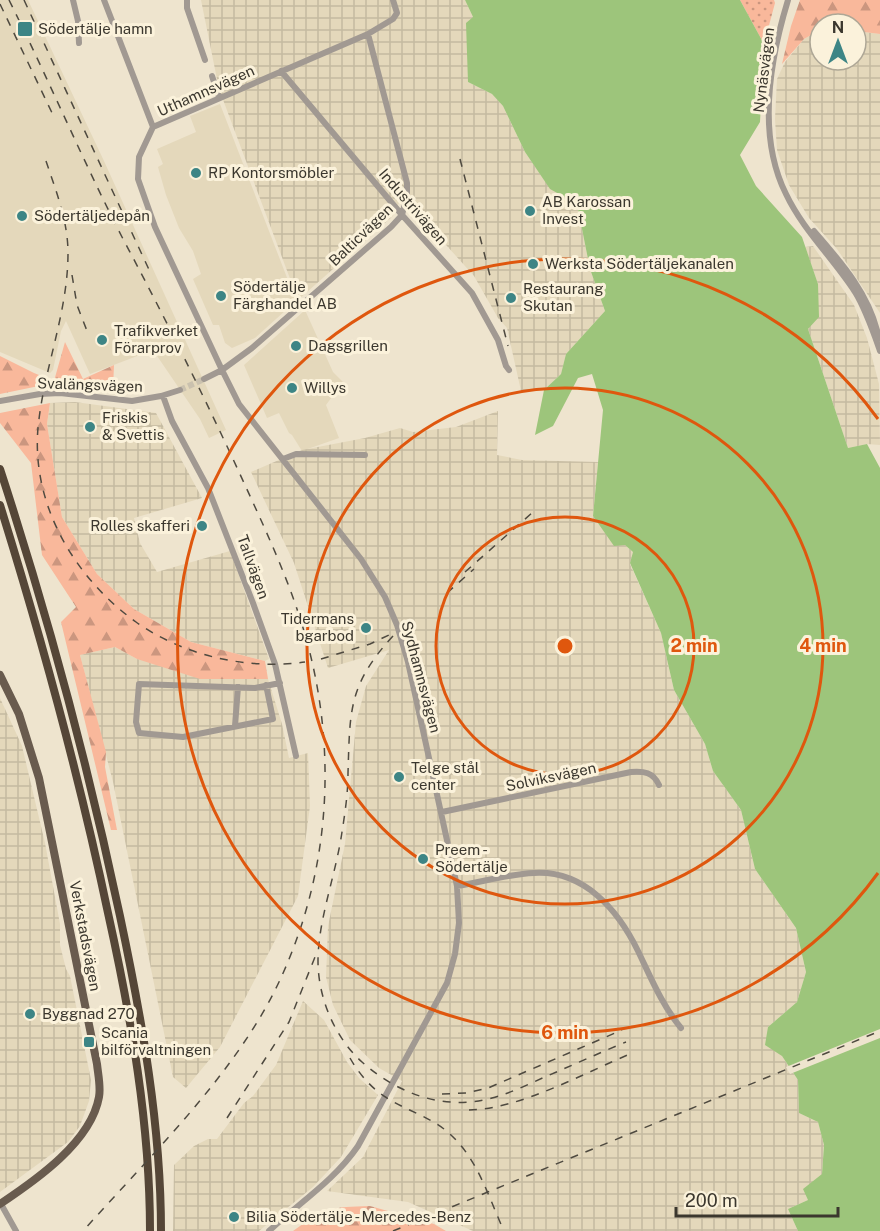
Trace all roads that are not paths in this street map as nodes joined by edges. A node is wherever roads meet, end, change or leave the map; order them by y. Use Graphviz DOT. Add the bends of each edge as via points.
graph roads {
  1 [pos="73,0"];
  2 [pos="104,0"];
  3 [pos="187,0"];
  4 [pos="788,0"];
  5 [pos="394,1"];
  6 [pos="368,34"];
  7 [pos="79,43"];
  8 [pos="205,60"];
  9 [pos="281,71"];
  10 [pos="212,76"];
  11 [pos="219,97"];
  12 [pos="153,127"];
  13 [pos="795,211"];
  14 [pos="402,215"];
  15 [pos="880,343"];
  16 [pos="880,351"];
  17 [pos="222,370"];
  18 [pos="509,370"];
  19 [pos="204,379"];
  20 [pos="180,390"];
  21 [pos="163,396"];
  22 [pos="0,401"];
  23 [pos="365,455"];
  24 [pos="284,459"];
  25 [pos="0,469"];
  26 [pos="0,505"];
  27 [pos="0,512"];
  28 [pos="7,526"];
  29 [pos="0,675"];
  30 [pos="280,683"];
  31 [pos="266,686"];
  32 [pos="238,687"];
  33 [pos="235,726"];
  34 [pos="296,756"];
  35 [pos="659,785"];
  36 [pos="442,812"];
  37 [pos="457,886"];
  38 [pos="681,1028"];
  39 [pos="1,1204"];
  40 [pos="16,1231"];
  41 [pos="150,1231"];
  42 [pos="161,1231"];
  43 [pos="269,1231"];
  1 -- 7 [label="street"];
  2 -- 12 [label="street"];
  3 -- 8 [label="street"];
  4 -- 13 [label="street, Nynäsvägen" via="774,65 770,125 776,165"];
  5 -- 6 [label="street, Uthamnsvägen" via="397,13 393,19"];
  6 -- 9 [label="street, Uthamnsvägen"];
  6 -- 14 [label="street, Balticvägen" via="407,183"];
  9 -- 11 [label="street, Uthamnsvägen"];
  9 -- 14 [label="street, Industrivägen"];
  10 -- 11 [label="street"];
  11 -- 12 [label="street, Uthamnsvägen"];
  12 -- 17 [label="street, Uthamnsvägen" via="139,157 138,179 155,227"];
  13 -- 15 [label="street, Nynäsvägen" via="842,263 862,292"];
  13 -- 16 [label="street, Nynäsvägen" via="856,295"];
  14 -- 17 [label="street, Balticvägen"];
  14 -- 18 [label="street, Industrivägen" via="472,293"];
  17 -- 19 [label="street"];
  17 -- 24 [label="street, Sydhamnsvägen" via="239,404"];
  20 -- 21 [label="street, Svalängsvägen"];
  21 -- 22 [label="street, Svalängsvägen" via="132,400 51,393"];
  21 -- 30 [label="street, Tallvägen" via="222,521"];
  23 -- 24 [label="street" via="296,454"];
  24 -- 36 [label="street, Sydhamnsvägen" via="361,559 385,597 408,662"];
  25 -- 42 [label="highway" via="47,619 111,872 141,1023 155,1123"];
  26 -- 28 [label="highway"];
  27 -- 28 [label="highway"];
  28 -- 41 [label="highway" via="72,755 116,947 145,1126"];
  29 -- 39 [label="main road, Verkstadsvägen" via="20,714 39,778 100,1095 93,1116 74,1145"];
  30 -- 31 [label="street"];
  30 -- 34 [label="street, Tallvägen"];
  31 -- 32 [label="street"];
  31 -- 33 [label="street" via="273,718"];
  32 -- 33 [label="street"];
  32 -- 33 [label="street" via="139,684 136,722 139,733 183,737"];
  35 -- 36 [label="street, Solviksvägen" via="645,771 632,772"];
  36 -- 37 [label="street, Sydhamnsvägen"];
  37 -- 38 [label="street" via="552,873 575,880 594,892 618,917 669,1014"];
  37 -- 43 [label="street, Sydhamnsvägen" via="459,923 455,954 447,983 425,1025 347,1162"];
  39 -- 40 [label="street"];
}
